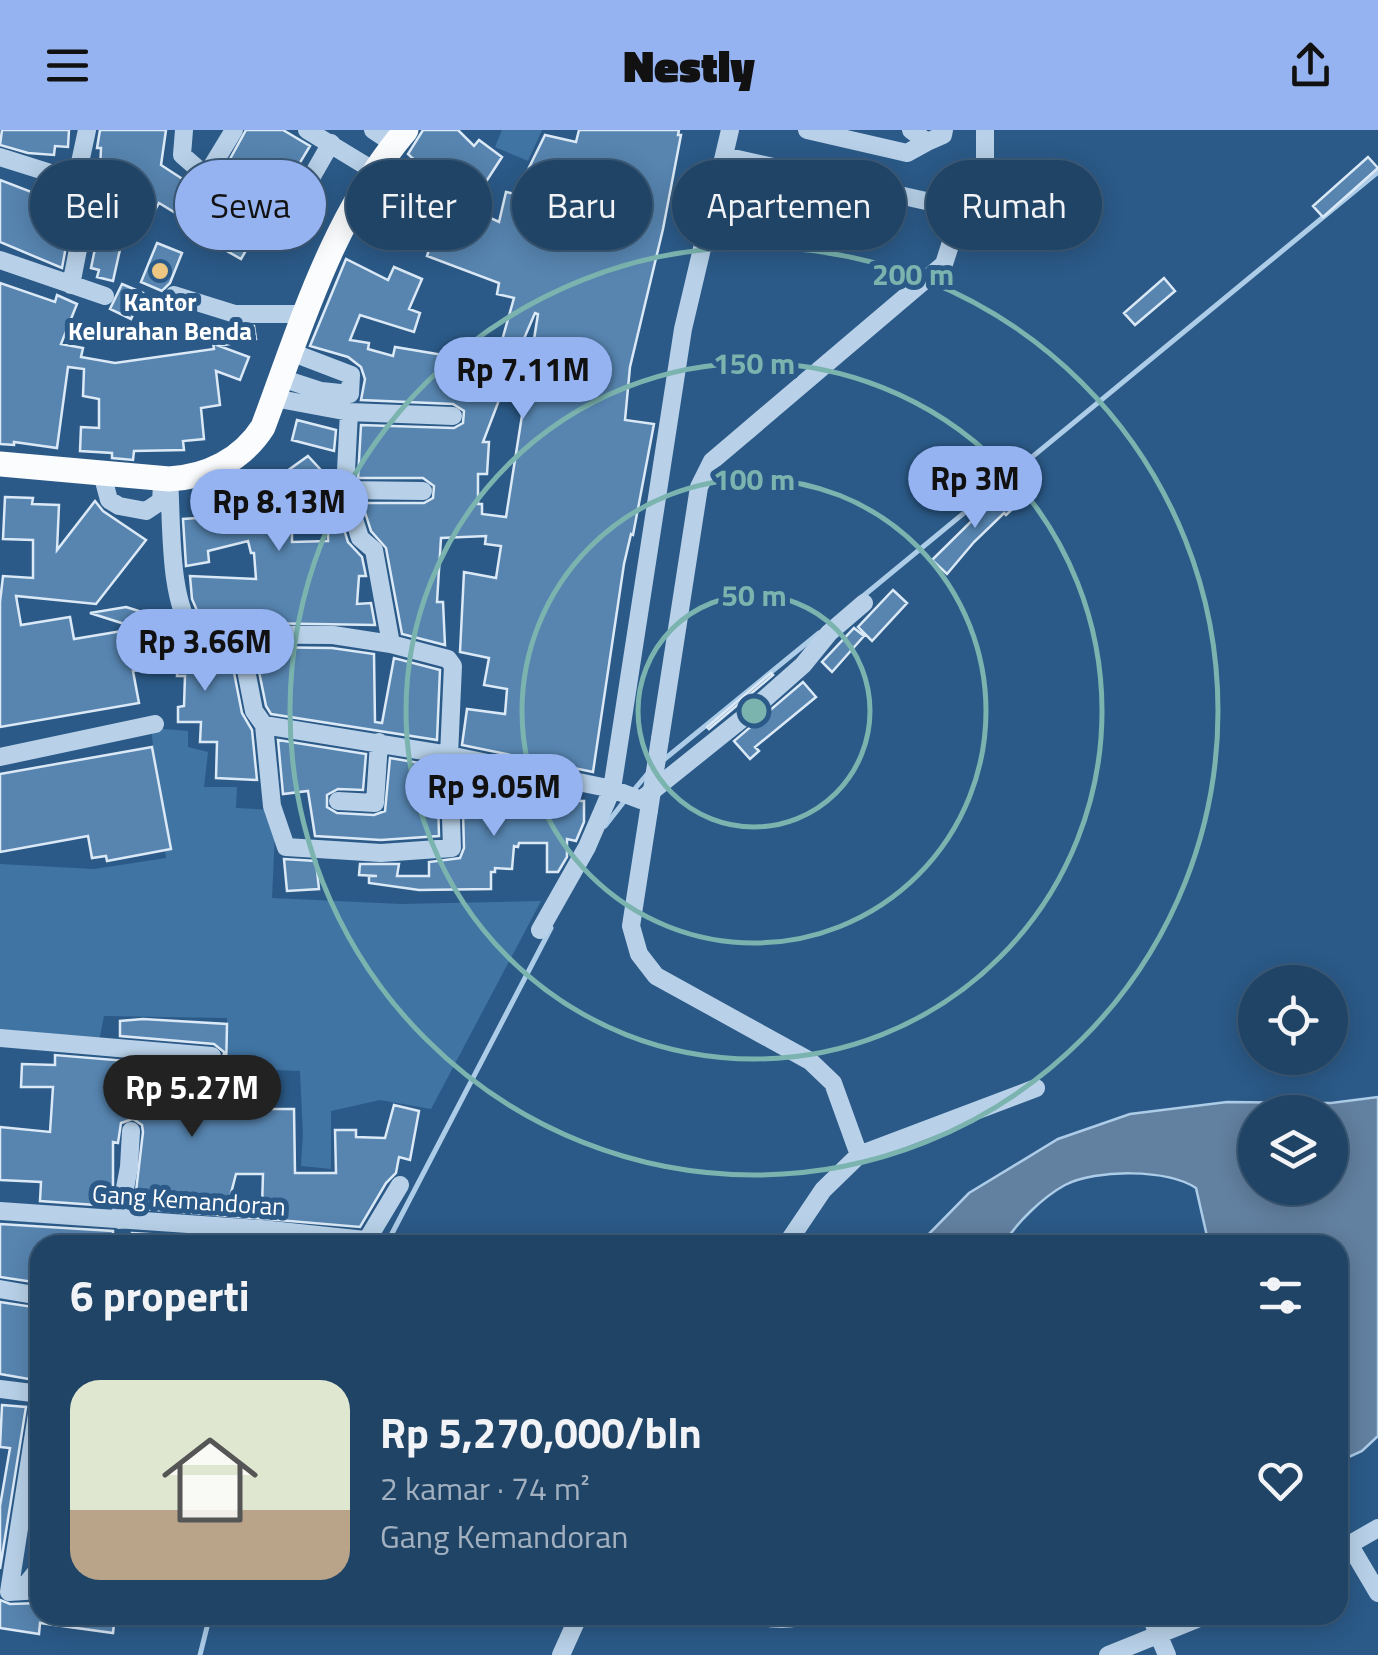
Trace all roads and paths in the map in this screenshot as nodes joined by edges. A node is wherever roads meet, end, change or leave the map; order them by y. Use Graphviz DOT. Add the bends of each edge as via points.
graph roads {
  1 [pos="87,130"];
  2 [pos="184,130"];
  3 [pos="234,130"];
  4 [pos="307,130"];
  5 [pos="730,130"];
  6 [pos="807,130"];
  7 [pos="911,130"];
  8 [pos="944,130"];
  9 [pos="998,130"];
  10 [pos="391,134"];
  11 [pos="984,139"];
  12 [pos="927,142"];
  13 [pos="331,143"];
  14 [pos="0,156"];
  15 [pos="724,156"];
  16 [pos="81,160"];
  17 [pos="189,160"];
  18 [pos="216,160"];
  19 [pos="321,160"];
  20 [pos="357,160"];
  21 [pos="381,160"];
  22 [pos="30,166"];
  23 [pos="926,201"];
  24 [pos="346,221"];
  25 [pos="77,250"];
  26 [pos="948,250"];
  27 [pos="0,260"];
  28 [pos="71,285"];
  29 [pos="105,296"];
  30 [pos="174,296"];
  31 [pos="304,314"];
  32 [pos="291,352"];
  33 [pos="278,388"];
  34 [pos="349,412"];
  35 [pos="454,416"];
  36 [pos="0,464"];
  37 [pos="165,479"];
  38 [pos="345,490"];
  39 [pos="424,491"];
  40 [pos="864,603"];
  41 [pos="239,634"];
  42 [pos="391,644"];
  43 [pos="155,724"];
  44 [pos="264,725"];
  45 [pos="379,742"];
  46 [pos="449,755"];
  47 [pos="0,756"];
  48 [pos="630,797"];
  49 [pos="338,801"];
  50 [pos="540,930"];
  51 [pos="0,1038"];
  52 [pos="212,1056"];
  53 [pos="1036,1088"];
  54 [pos="132,1132"];
  55 [pos="858,1155"];
  56 [pos="400,1185"];
  57 [pos="0,1211"];
  58 [pos="118,1220"];
  59 [pos="308,1235"];
  60 [pos="374,1235"];
  61 [pos="793,1235"];
  62 [pos="0,1289"];
  63 [pos="30,1294"];
  64 [pos="0,1390"];
  65 [pos="30,1394"];
  66 [pos="30,1475"];
  67 [pos="1378,1528"];
  68 [pos="1348,1544"];
  69 [pos="1348,1554"];
  70 [pos="30,1580"];
  71 [pos="30,1591"];
  72 [pos="1378,1593"];
  73 [pos="4,1594"];
  74 [pos="574,1625"];
  75 [pos="1161,1627"];
  76 [pos="1120,1653"];
  77 [pos="561,1655"];
  78 [pos="1167,1655"];
  1 -- 16 [label="street"];
  2 -- 17 [label="street" via="182,154"];
  3 -- 18 [label="street"];
  4 -- 13 [label="street"];
  5 -- 15 [label="street"];
  6 -- 12 [label="street" via="906,153"];
  7 -- 12 [label="street"];
  8 -- 12 [label="street"];
  9 -- 11 [label="street"];
  10 -- 21 [label="main road"];
  13 -- 19 [label="street"];
  13 -- 20 [label="street"];
  14 -- 22 [label="street"];
  15 -- 23 [label="street"];
  15 -- 48 [label="street" via="683,329"];
  24 -- 31 [label="main road"];
  25 -- 28 [label="street"];
  26 -- 48 [label="street, bridge" via="944,264 712,462 699,487 660,738"];
  27 -- 28 [label="street"];
  28 -- 29 [label="street"];
  30 -- 31 [label="street" via="235,314"];
  31 -- 32 [label="main road"];
  32 -- 33 [label="main road"];
  32 -- 33 [label="street" via="351,375 350,394"];
  33 -- 34 [label="street"];
  33 -- 37 [label="main road" via="254,441 232,460 191,477"];
  34 -- 35 [label="street"];
  34 -- 38 [label="street"];
  36 -- 37 [label="main road"];
  37 -- 41 [label="street" via="184,622 194,634"];
  38 -- 39 [label="street"];
  38 -- 42 [label="street" via="360,538 374,550"];
  40 -- 48 [label="street" via="802,666 646,799"];
  41 -- 42 [label="street" via="333,635"];
  41 -- 44 [label="street" via="254,711"];
  42 -- 46 [label="street" via="452,662"];
  43 -- 47 [label="street"];
  44 -- 45 [label="street"];
  44 -- 46 [label="street" via="272,806 286,847 451,850"];
  45 -- 46 [label="street"];
  45 -- 49 [label="street" via="375,803"];
  46 -- 48 [label="street"];
  48 -- 50 [label="street" via="586,847"];
  48 -- 55 [label="street" via="632,926 639,954 656,976 810,1061 832,1083"];
  51 -- 52 [label="street"];
  53 -- 55 [label="street"];
  54 -- 58 [label="street"];
  55 -- 61 [label="street"];
  56 -- 60 [label="street, Gang Kemandoran"];
  57 -- 58 [label="street, Gang Kemandoran"];
  58 -- 59 [label="street, Gang Kemandoran"];
  62 -- 63 [label="street"];
  64 -- 65 [label="street"];
  66 -- 73 [label="street"];
  67 -- 68 [label="street"];
  69 -- 72 [label="street"];
  70 -- 73 [label="street"];
  71 -- 73 [label="street"];
  74 -- 77 [label="street"];
  75 -- 76 [label="street"];
  75 -- 78 [label="street"];
}
